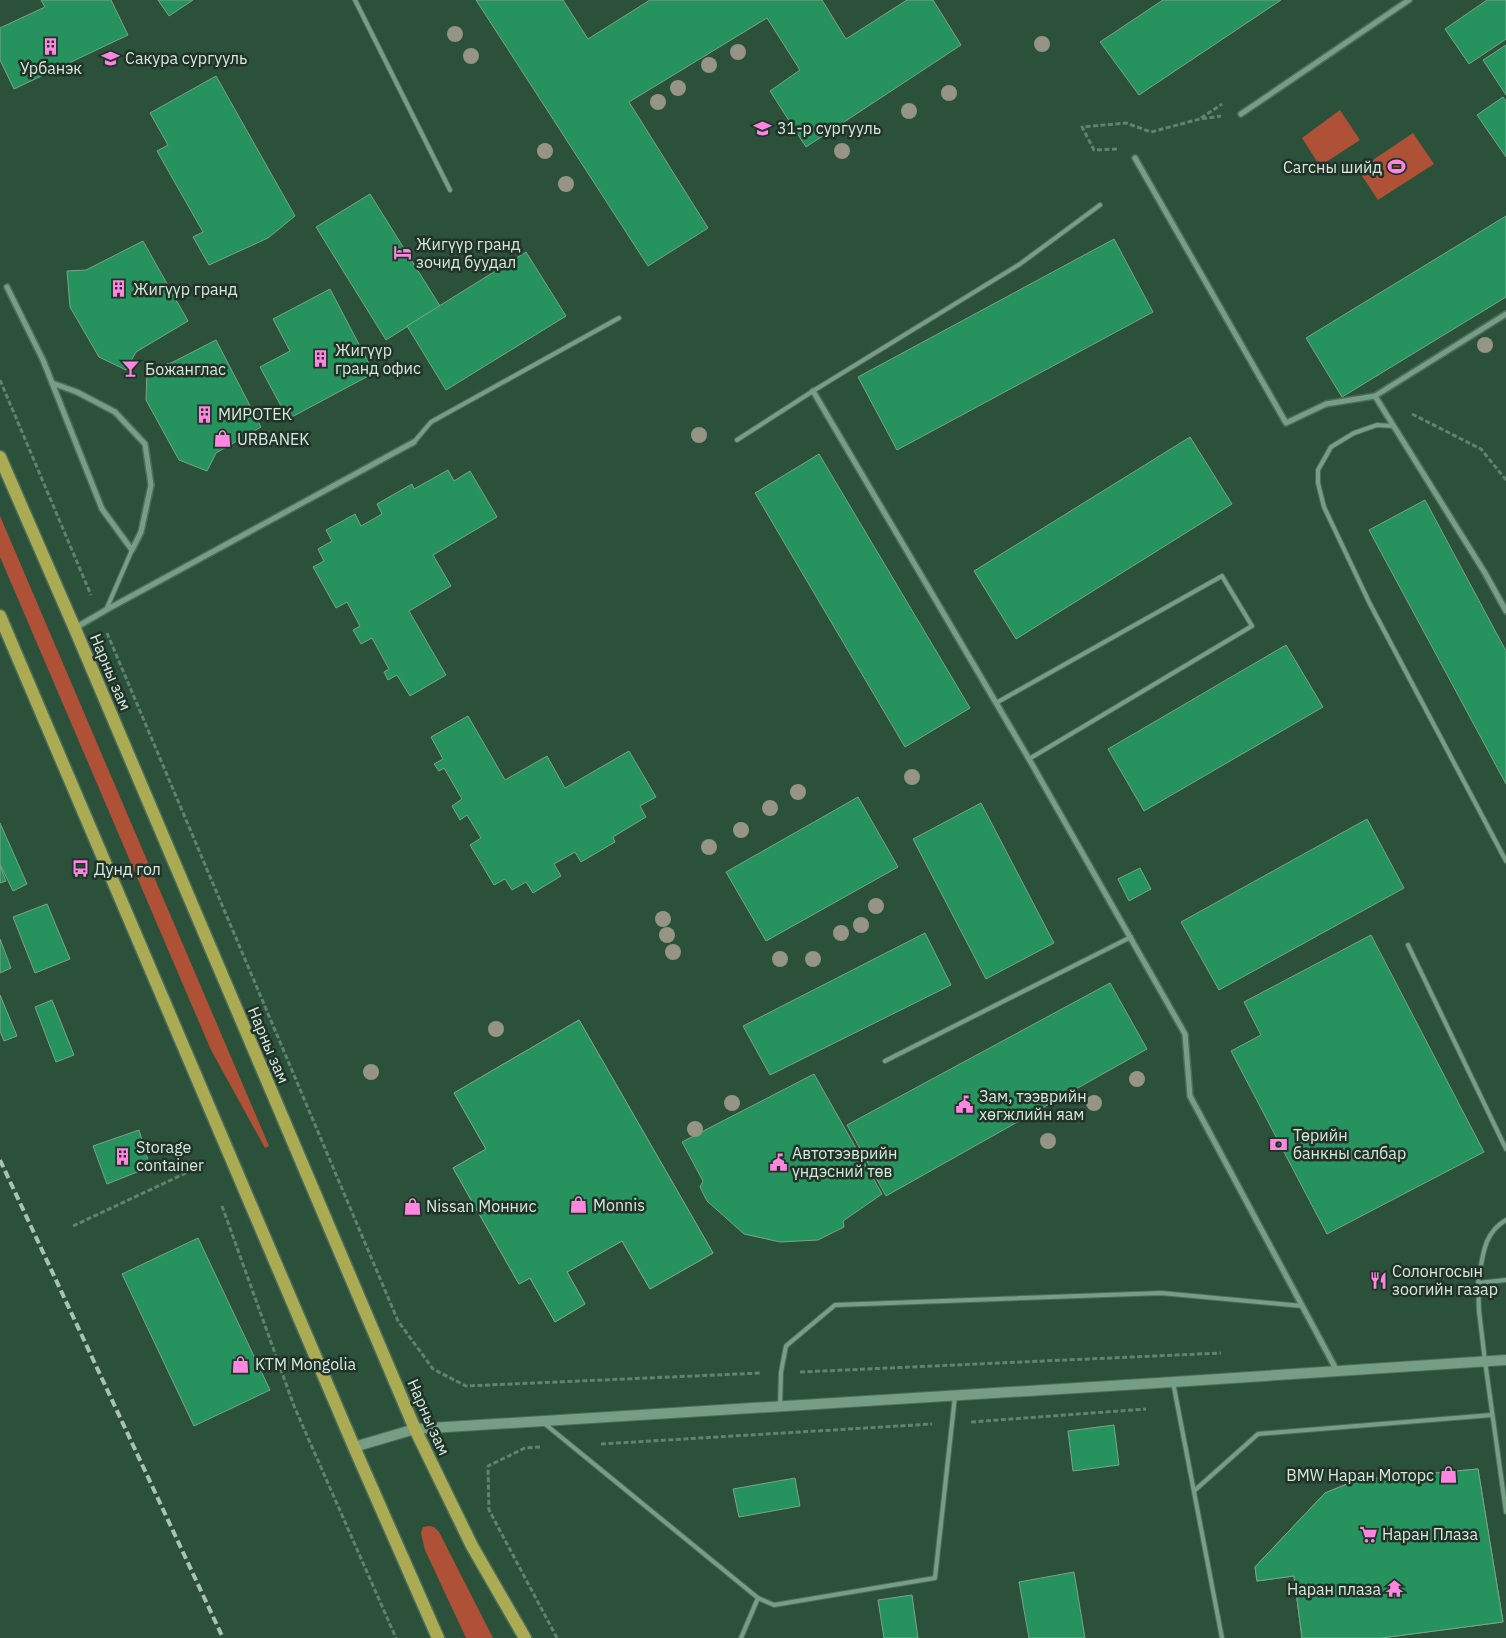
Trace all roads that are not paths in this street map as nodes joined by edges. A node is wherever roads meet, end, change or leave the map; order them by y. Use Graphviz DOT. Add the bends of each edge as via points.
graph roads {
  1 [pos="355,0"];
  2 [pos="1409,0"];
  3 [pos="1241,114"];
  4 [pos="1135,158"];
  5 [pos="450,190"];
  6 [pos="1100,205"];
  7 [pos="7,287"];
  8 [pos="1506,314"];
  9 [pos="619,318"];
  10 [pos="52,383"];
  11 [pos="813,391"];
  12 [pos="1375,396"];
  13 [pos="1393,426"];
  14 [pos="737,440"];
  15 [pos="414,442"];
  16 [pos="0,457"];
  17 [pos="132,550"];
  18 [pos="106,610"];
  19 [pos="1506,611"];
  20 [pos="0,616"];
  21 [pos="75,629"];
  22 [pos="996,703"];
  23 [pos="1030,759"];
  24 [pos="1506,861"];
  25 [pos="1131,938"];
  26 [pos="1408,945"];
  27 [pos="885,1061"];
  28 [pos="1506,1149"];
  29 [pos="1506,1220"];
  30 [pos="1506,1280"];
  31 [pos="1478,1283"];
  32 [pos="1303,1306"];
  33 [pos="1506,1360"];
  34 [pos="1484,1361"];
  35 [pos="1337,1371"];
  36 [pos="1173,1382"];
  37 [pos="955,1396"];
  38 [pos="780,1406"];
  39 [pos="1492,1415"];
  40 [pos="542,1421"];
  41 [pos="415,1429"];
  42 [pos="354,1447"];
  43 [pos="1194,1491"];
  44 [pos="1506,1512"];
  45 [pos="758,1598"];
  46 [pos="438,1638"];
  47 [pos="525,1638"];
  48 [pos="741,1638"];
  49 [pos="1222,1638"];
  1 -- 5 [label="lane"];
  2 -- 3 [label="street"];
  4 -- 12 [label="street" via="1286,423 1326,404"];
  6 -- 11 [label="lane" via="1020,264"];
  7 -- 10 [label="street"];
  8 -- 12 [label="street"];
  9 -- 15 [label="lane" via="431,422"];
  10 -- 17 [label="street" via="102,509"];
  10 -- 17 [label="street" via="116,412 146,444 151,485 141,532"];
  11 -- 14 [label="lane"];
  11 -- 22 [label="street"];
  12 -- 13 [label="street"];
  13 -- 19 [label="street"];
  13 -- 24 [label="lane" via="1377,425 1354,433 1331,447 1318,470 1324,507 1370,604"];
  15 -- 18 [label="street"];
  16 -- 21 [label="main road, Нарны зам"];
  17 -- 18 [label="lane"];
  18 -- 21 [label="street"];
  20 -- 42 [label="main road"];
  21 -- 41 [label="main road, Нарны зам"];
  22 -- 23 [label="street"];
  22 -- 23 [label="lane" via="1222,576 1252,626"];
  23 -- 25 [label="street"];
  25 -- 27 [label="lane"];
  25 -- 32 [label="street" via="1185,1034 1190,1096"];
  26 -- 28 [label="lane"];
  29 -- 31 [label="lane" via="1490,1234"];
  30 -- 31 [label="lane"];
  31 -- 34 [label="lane"];
  32 -- 35 [label="street"];
  32 -- 38 [label="lane" via="1161,1293 835,1305 786,1346"];
  33 -- 34 [label="street"];
  34 -- 35 [label="street"];
  34 -- 39 [label="lane"];
  35 -- 36 [label="street"];
  36 -- 37 [label="street"];
  36 -- 43 [label="lane"];
  37 -- 38 [label="street"];
  37 -- 45 [label="lane" via="935,1578 774,1605"];
  38 -- 40 [label="street"];
  39 -- 43 [label="lane" via="1258,1434"];
  39 -- 44 [label="lane"];
  40 -- 41 [label="street"];
  40 -- 45 [label="lane"];
  41 -- 42 [label="street"];
  41 -- 47 [label="main road, Нарны зам" via="472,1546"];
  42 -- 46 [label="main road"];
  43 -- 49 [label="lane"];
  45 -- 48 [label="lane"];
}
